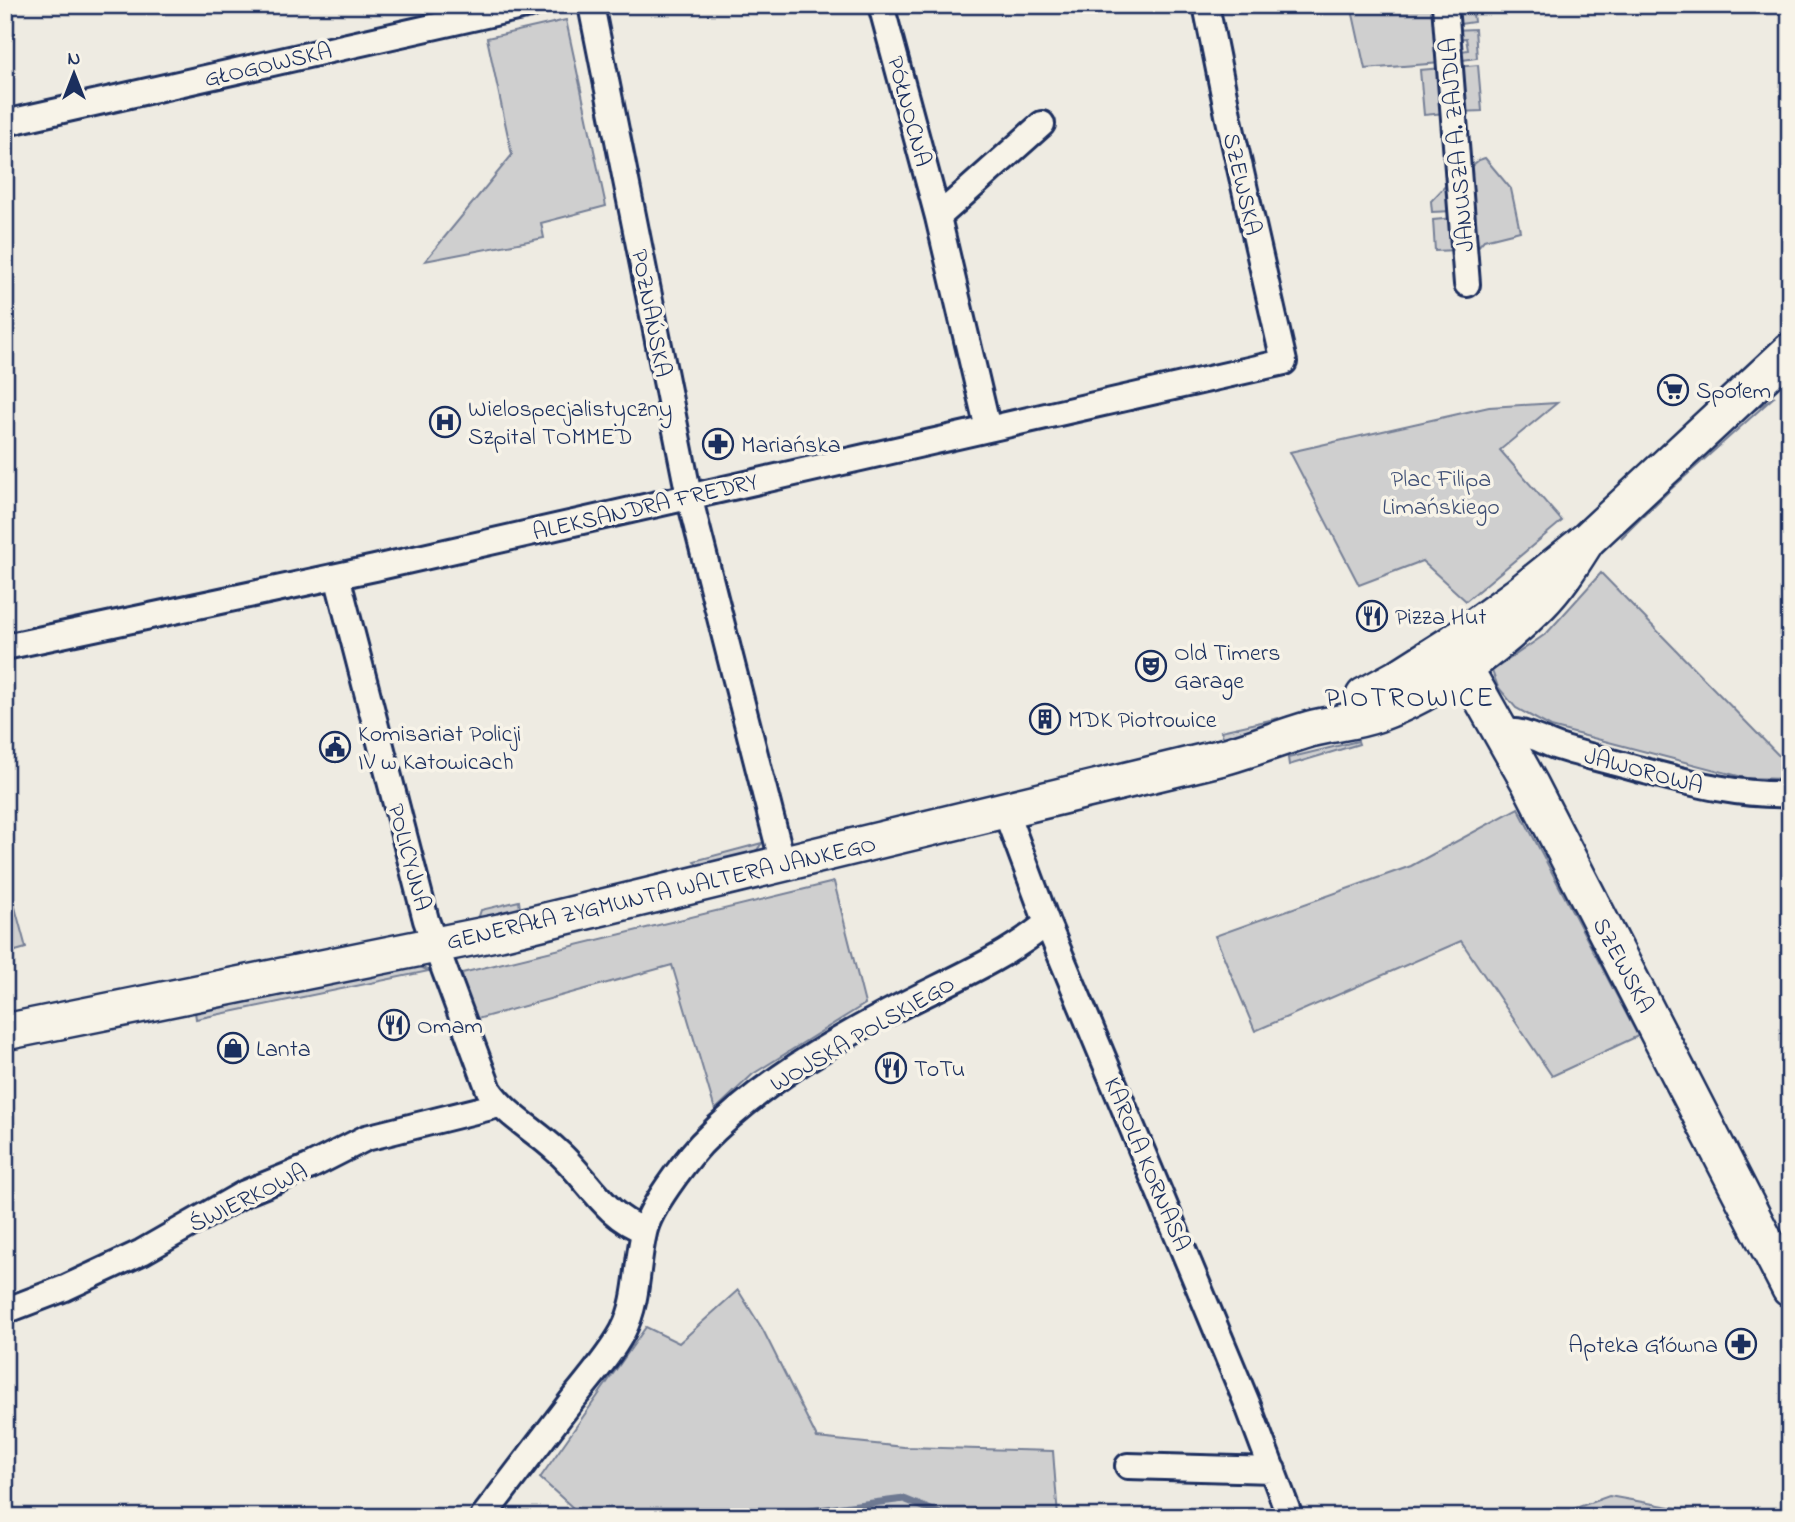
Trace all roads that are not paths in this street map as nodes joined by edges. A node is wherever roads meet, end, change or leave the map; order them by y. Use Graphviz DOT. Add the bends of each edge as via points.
graph roads {
  1 [pos="530,5"];
  2 [pos="591,5"];
  3 [pos="881,5"];
  4 [pos="1206,5"];
  5 [pos="1444,5"];
  6 [pos="5,123"];
  7 [pos="1042,124"];
  8 [pos="938,217"];
  9 [pos="1467,284"];
  10 [pos="1790,351"];
  11 [pos="1284,362"];
  12 [pos="988,429"];
  13 [pos="689,496"];
  14 [pos="337,576"];
  15 [pos="5,647"];
  16 [pos="1456,655"];
  17 [pos="1503,734"];
  18 [pos="1790,794"];
  19 [pos="1006,810"];
  20 [pos="783,864"];
  21 [pos="1047,923"];
  22 [pos="436,945"];
  23 [pos="5,1032"];
  24 [pos="499,1105"];
  25 [pos="644,1230"];
  26 [pos="1790,1289"];
  27 [pos="5,1311"];
  28 [pos="1128,1466"];
  29 [pos="1273,1470"];
  30 [pos="483,1517"];
  31 [pos="1290,1517"];
  1 -- 6 [label="street, GŁOGOWSKA"];
  2 -- 13 [label="street, POZNAŃSKA"];
  3 -- 8 [label="street, PÓŁNOCNA"];
  4 -- 11 [label="street, SZEWSKA"];
  5 -- 9 [label="street, JANUSZA A. ZAJDLA"];
  7 -- 8 [label="street"];
  8 -- 12 [label="street, PÓŁNOCNA"];
  10 -- 16 [label="street, GENERAŁA ZYGMUNTA WALTERA JANKEGO"];
  11 -- 12 [label="street, ALEKSANDRA FREDRY"];
  12 -- 13 [label="street, ALEKSANDRA FREDRY"];
  13 -- 14 [label="street, ALEKSANDRA FREDRY"];
  13 -- 20 [label="street, POZNAŃSKA"];
  14 -- 15 [label="street, ALEKSANDRA FREDRY"];
  14 -- 22 [label="street, POLICYJNA"];
  16 -- 17 [label="street, SZEWSKA"];
  16 -- 19 [label="street, GENERAŁA ZYGMUNTA WALTERA JANKEGO" via="1312,729 1219,758"];
  17 -- 18 [label="street, JAWOROWA" via="1516,731 1713,789"];
  17 -- 26 [label="street, SZEWSKA"];
  19 -- 20 [label="street, GENERAŁA ZYGMUNTA WALTERA JANKEGO"];
  19 -- 21 [label="street, KAROLA KORNASA"];
  20 -- 22 [label="street, GENERAŁA ZYGMUNTA WALTERA JANKEGO"];
  21 -- 25 [label="street, WOJSKA POLSKIEGO" via="1025,942 863,1026 769,1083 699,1147 660,1199"];
  21 -- 29 [label="street, KAROLA KORNASA"];
  22 -- 23 [label="street, GENERAŁA ZYGMUNTA WALTERA JANKEGO"];
  22 -- 24 [label="street, POLICYJNA" via="489,1090"];
  24 -- 25 [label="street, POLICYJNA" via="560,1153 613,1213"];
  24 -- 27 [label="street, ŚWIERKOWA" via="366,1138 244,1193 142,1252"];
  25 -- 30 [label="street, WOJSKA POLSKIEGO" via="638,1283 622,1331"];
  28 -- 29 [label="street"];
  29 -- 31 [label="street, KAROLA KORNASA"];
}
